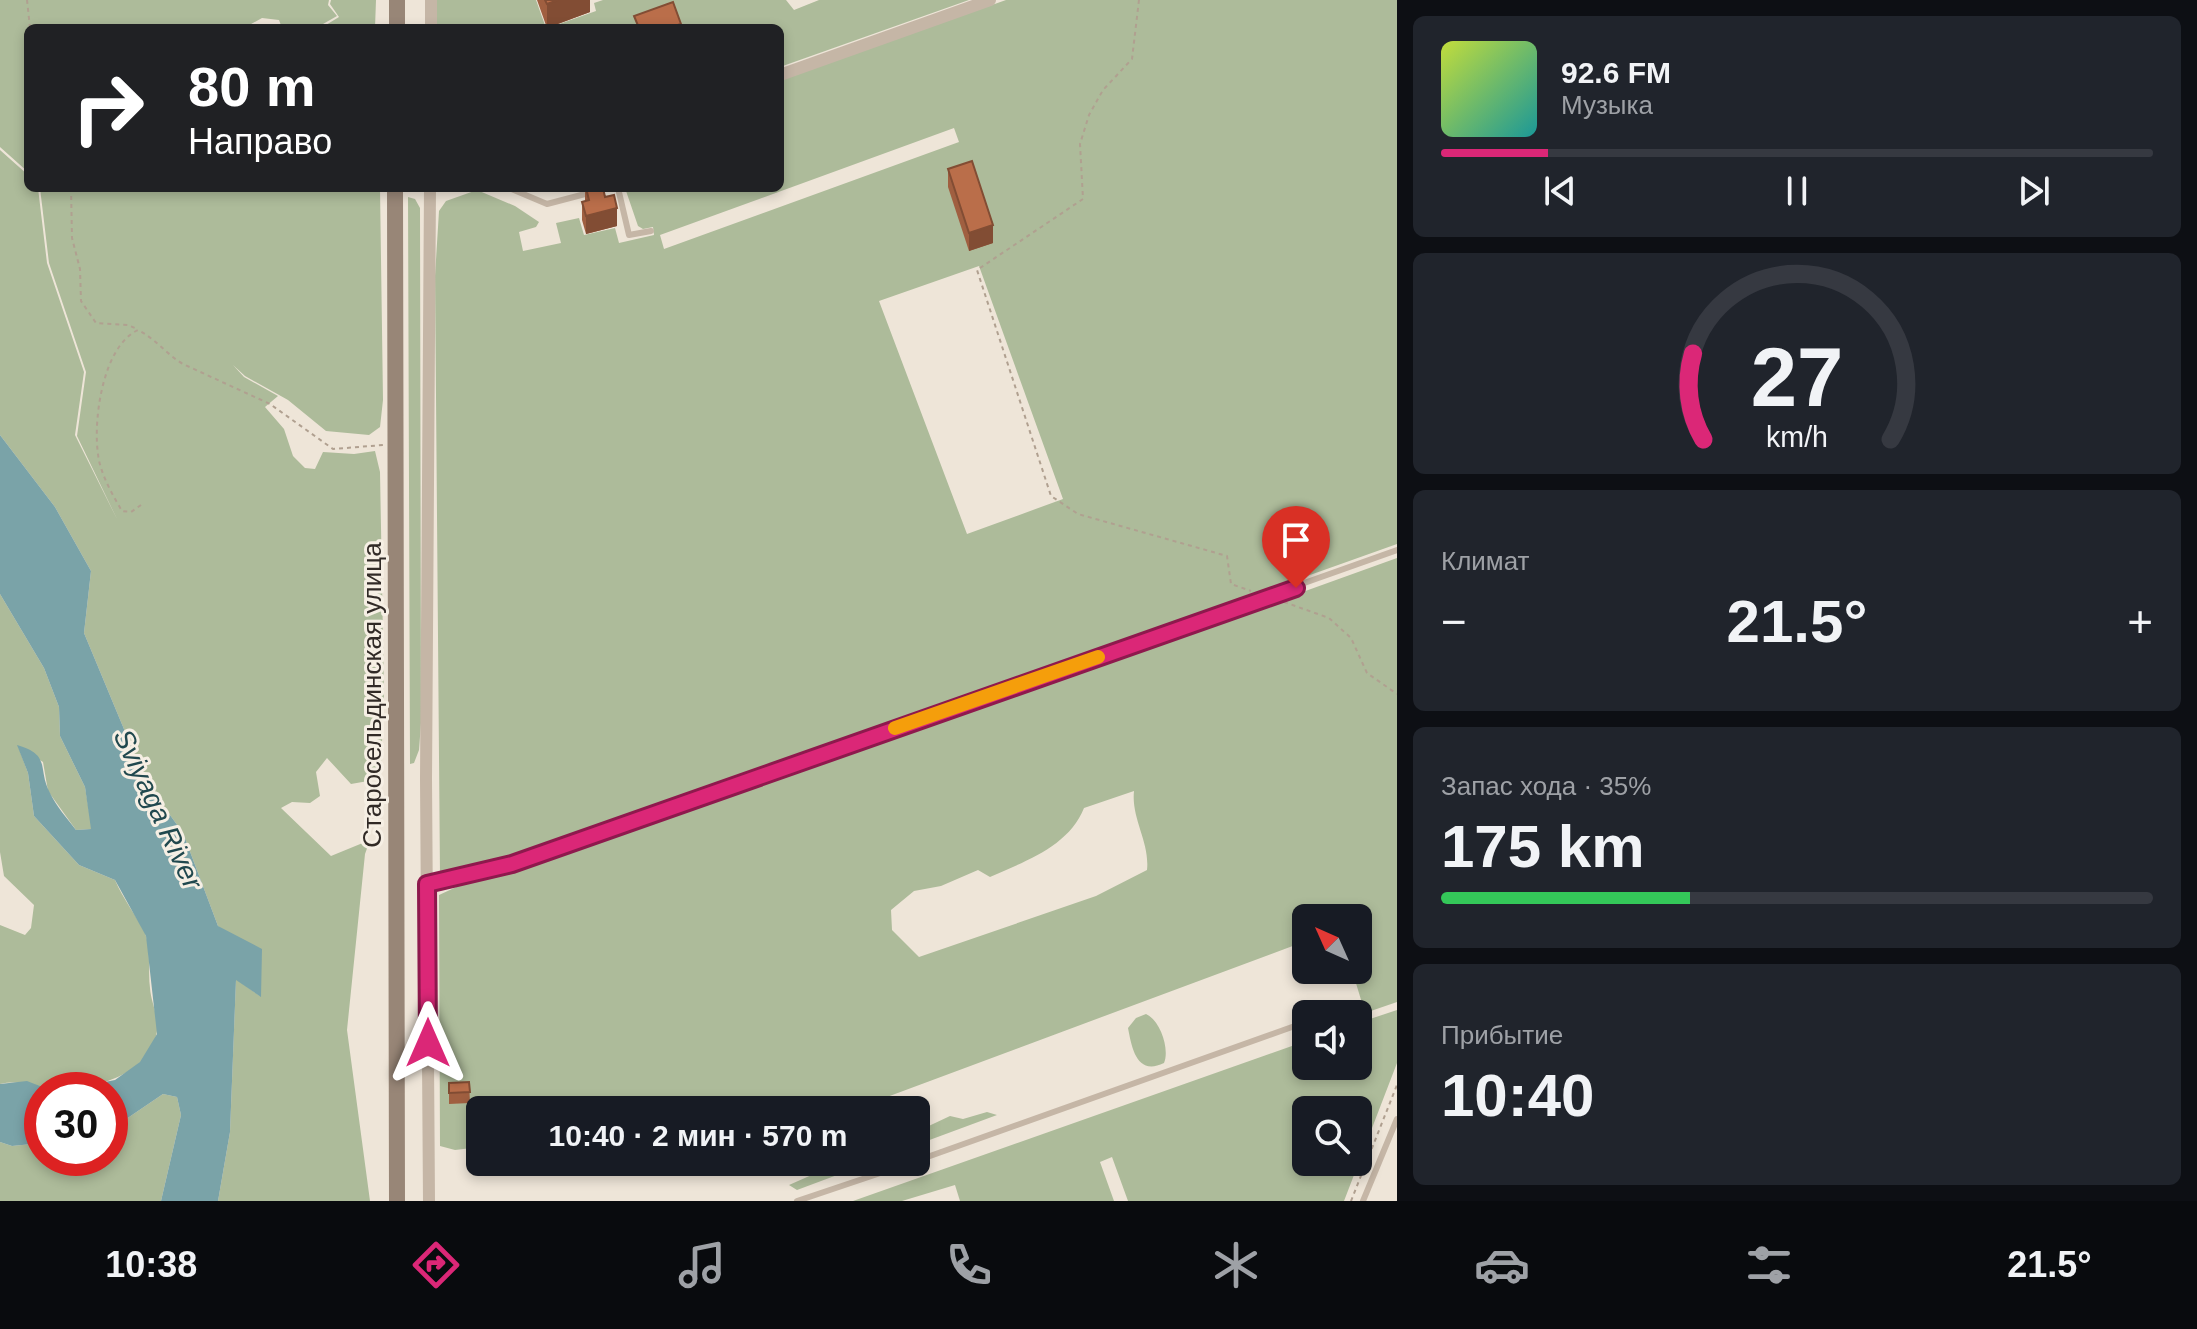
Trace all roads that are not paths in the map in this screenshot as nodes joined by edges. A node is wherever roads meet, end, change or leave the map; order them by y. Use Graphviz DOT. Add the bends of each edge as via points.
graph roads {
  1 [pos="397,0"];
  2 [pos="431,0"];
  3 [pos="990,0"];
  4 [pos="397,24"];
  5 [pos="431,24"];
  6 [pos="784,74"];
  7 [pos="395,192"];
  8 [pos="430,192"];
  9 [pos="518,192"];
  10 [pos="593,192"];
  11 [pos="619,192"];
  12 [pos="651,231"];
  13 [pos="1397,550"];
  14 [pos="427,884"];
  15 [pos="1292,1027"];
  16 [pos="1397,1119"];
  17 [pos="930,1157"];
  18 [pos="873,1176"];
  19 [pos="397,1201"];
  20 [pos="429,1201"];
  21 [pos="797,1201"];
  22 [pos="1363,1201"];
  1 -- 4 [label="main road"];
  2 -- 5 [label="street"];
  3 -- 6 [label="street"];
  7 -- 19 [label="main road, Старосельдинская улица"];
  8 -- 14 [label="street"];
  9 -- 10 [label="lane" via="547,204"];
  11 -- 12 [label="lane" via="629,235"];
  13 -- 14 [label="lane" via="512,864"];
  14 -- 20 [label="street"];
  15 -- 17 [label="lane"];
  16 -- 22 [label="lane"];
  18 -- 21 [label="lane"];
}
